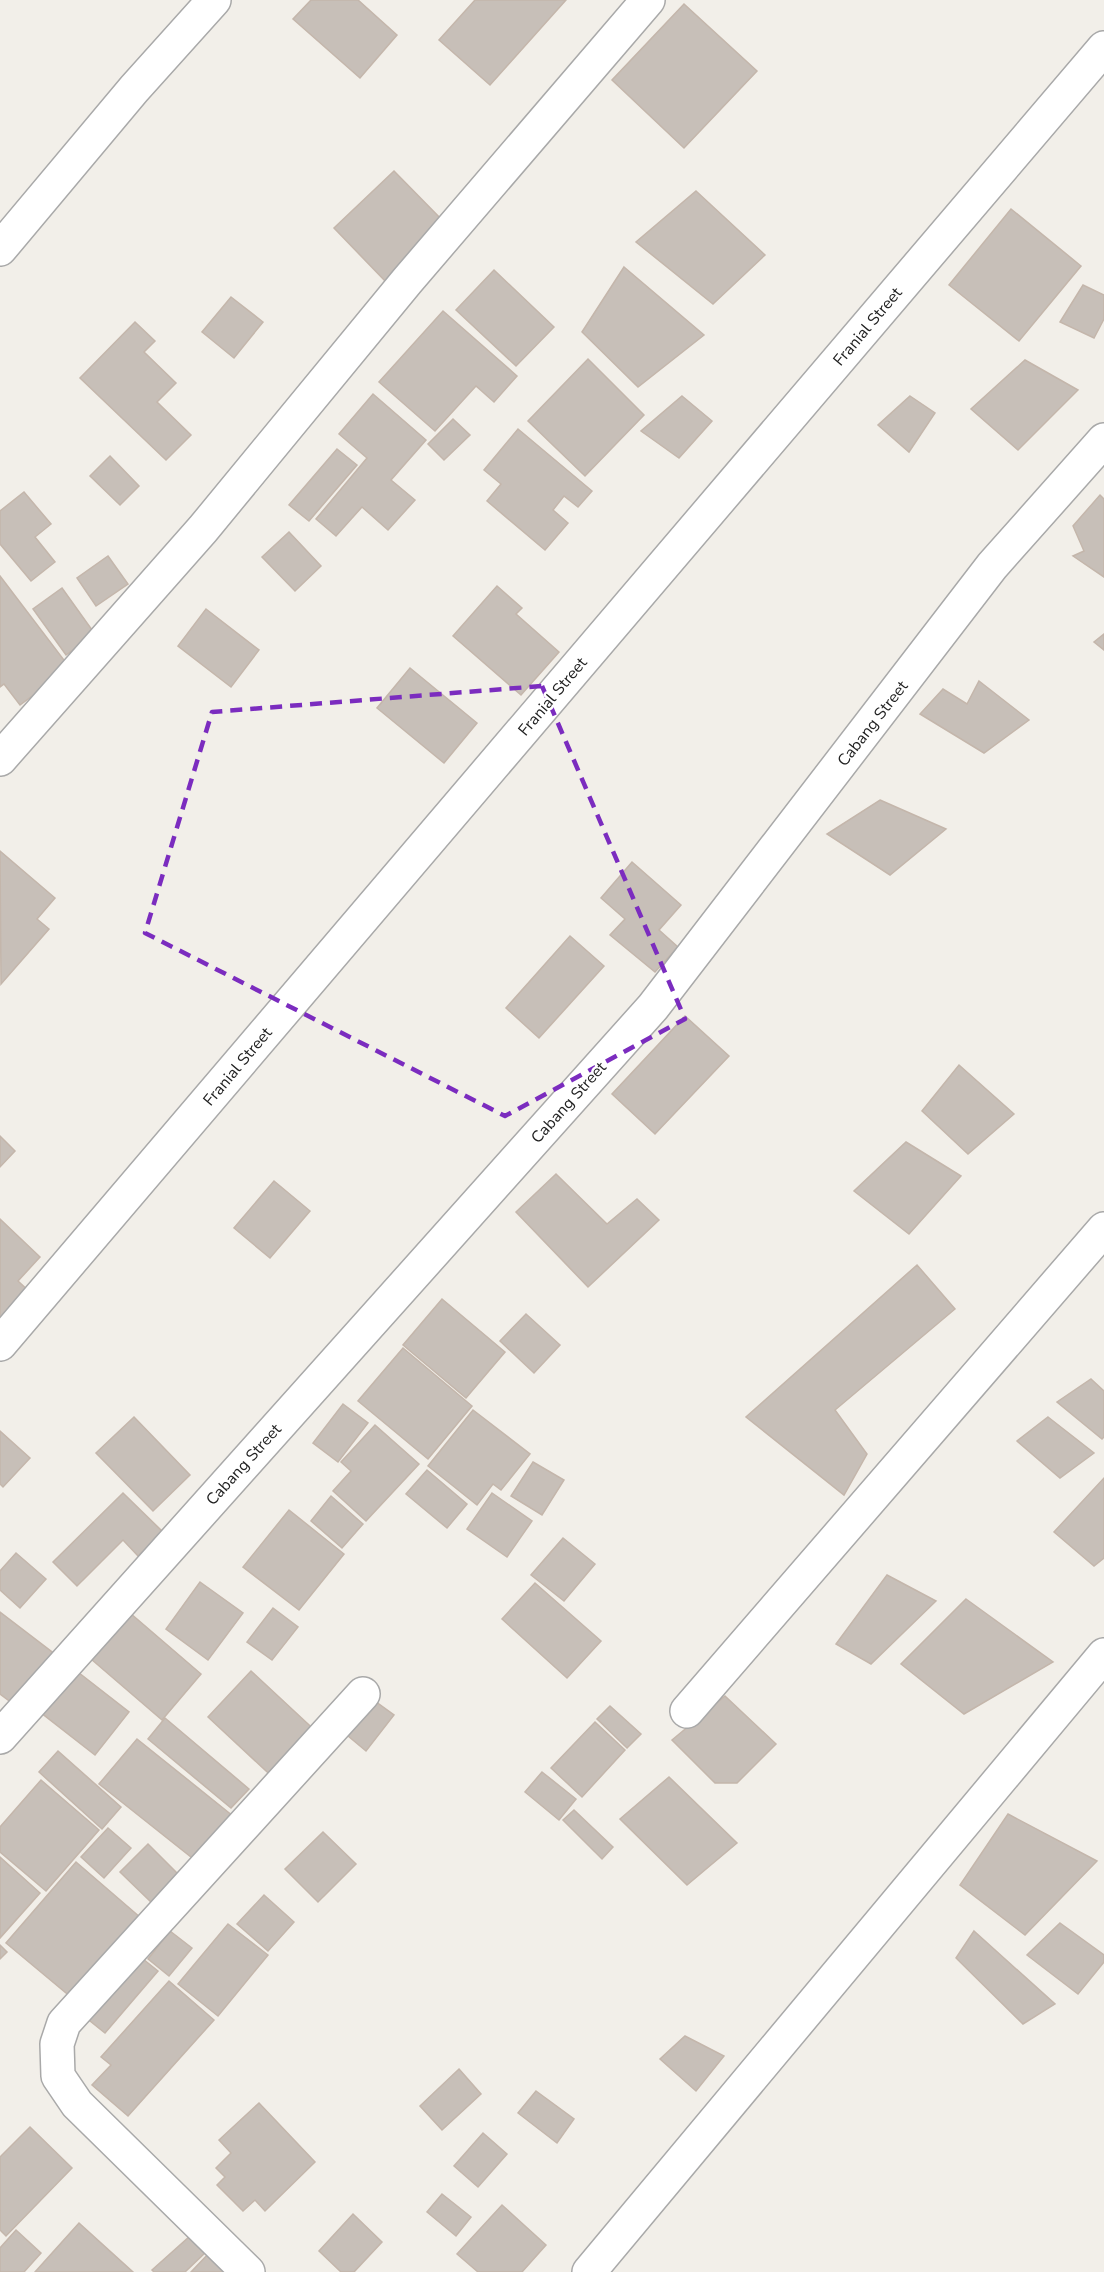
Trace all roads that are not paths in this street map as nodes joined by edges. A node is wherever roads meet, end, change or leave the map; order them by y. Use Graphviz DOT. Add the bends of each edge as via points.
graph roads {
  1 [pos="214,0"];
  2 [pos="648,0"];
  3 [pos="1104,48"];
  4 [pos="0,249"];
  5 [pos="1104,440"];
  6 [pos="0,759"];
  7 [pos="1104,1229"];
  8 [pos="0,1344"];
  9 [pos="1104,1655"];
  10 [pos="363,1694"];
  11 [pos="687,1711"];
  12 [pos="0,1737"];
  13 [pos="248,2272"];
  14 [pos="589,2272"];
  1 -- 4 [label="street"];
  2 -- 6 [label="street" via="407,281 203,529"];
  3 -- 8 [label="street, Franial Street"];
  5 -- 12 [label="street, Cabang Street" via="992,566 653,1007"];
  7 -- 11 [label="street"];
  9 -- 14 [label="street"];
  10 -- 13 [label="street" via="64,2023 57,2044 58,2076 76,2104"];
}
